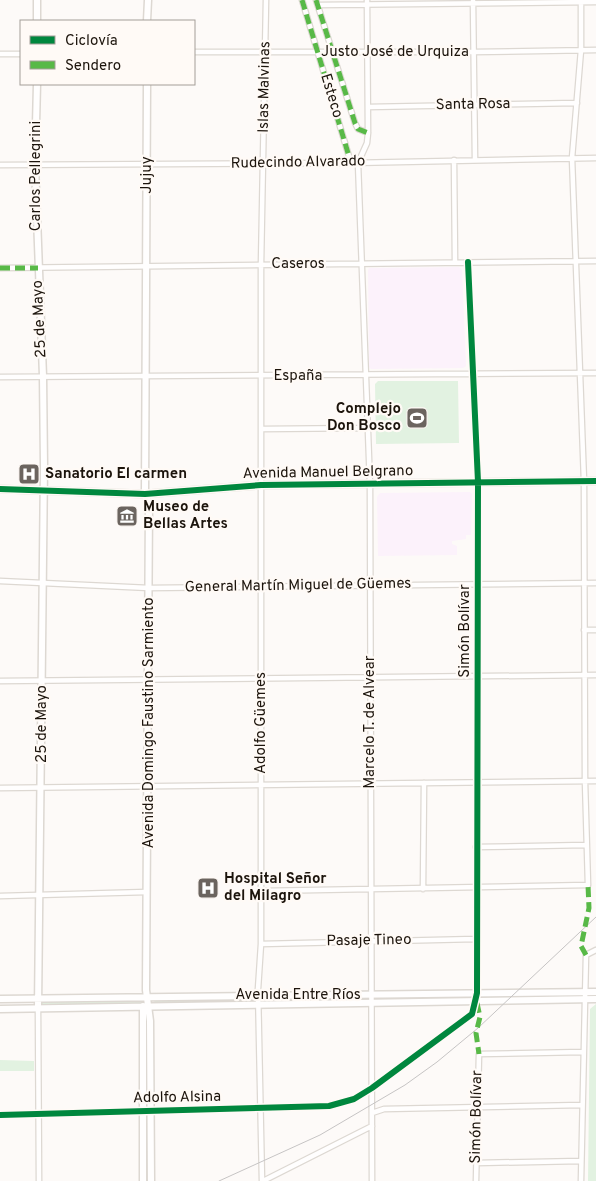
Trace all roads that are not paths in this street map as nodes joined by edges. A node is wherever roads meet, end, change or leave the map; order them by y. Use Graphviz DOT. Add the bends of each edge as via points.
graph roads {
  1 [pos="37,0"];
  2 [pos="148,0"];
  3 [pos="266,0"];
  4 [pos="302,0"];
  5 [pos="581,1"];
  6 [pos="367,2"];
  7 [pos="473,2"];
  8 [pos="596,2"];
  9 [pos="317,3"];
  10 [pos="37,20"];
  11 [pos="148,20"];
  12 [pos="266,50"];
  13 [pos="581,50"];
  14 [pos="596,50"];
  15 [pos="318,51"];
  16 [pos="332,51"];
  17 [pos="195,52"];
  18 [pos="367,52"];
  19 [pos="474,52"];
  20 [pos="0,54"];
  21 [pos="20,54"];
  22 [pos="36,85"];
  23 [pos="147,85"];
  24 [pos="577,104"];
  25 [pos="475,105"];
  26 [pos="368,107"];
  27 [pos="368,133"];
  28 [pos="572,158"];
  29 [pos="596,158"];
  30 [pos="454,160"];
  31 [pos="475,160"];
  32 [pos="351,163"];
  33 [pos="358,163"];
  34 [pos="264,164"];
  35 [pos="0,165"];
  36 [pos="35,165"];
  37 [pos="147,165"];
  38 [pos="576,261"];
  39 [pos="596,261"];
  40 [pos="455,262"];
  41 [pos="468,262"];
  42 [pos="261,264"];
  43 [pos="364,264"];
  44 [pos="146,266"];
  45 [pos="0,268"];
  46 [pos="38,268"];
  47 [pos="596,373"];
  48 [pos="473,374"];
  49 [pos="580,374"];
  50 [pos="43,376"];
  51 [pos="262,376"];
  52 [pos="366,376"];
  53 [pos="0,377"];
  54 [pos="146,377"];
  55 [pos="368,428"];
  56 [pos="262,429"];
  57 [pos="584,481"];
  58 [pos="596,481"];
  59 [pos="478,482"];
  60 [pos="261,485"];
  61 [pos="370,485"];
  62 [pos="0,489"];
  63 [pos="43,490"];
  64 [pos="145,494"];
  65 [pos="0,581"];
  66 [pos="584,583"];
  67 [pos="596,583"];
  68 [pos="42,584"];
  69 [pos="478,584"];
  70 [pos="370,586"];
  71 [pos="261,587"];
  72 [pos="149,588"];
  73 [pos="584,630"];
  74 [pos="596,630"];
  75 [pos="584,675"];
  76 [pos="596,675"];
  77 [pos="477,677"];
  78 [pos="370,678"];
  79 [pos="150,679"];
  80 [pos="261,679"];
  81 [pos="0,681"];
  82 [pos="42,681"];
  83 [pos="585,781"];
  84 [pos="596,781"];
  85 [pos="424,782"];
  86 [pos="476,782"];
  87 [pos="369,783"];
  88 [pos="261,785"];
  89 [pos="149,787"];
  90 [pos="0,788"];
  91 [pos="41,788"];
  92 [pos="586,845"];
  93 [pos="476,846"];
  94 [pos="423,888"];
  95 [pos="476,888"];
  96 [pos="369,890"];
  97 [pos="261,891"];
  98 [pos="148,892"];
  99 [pos="41,895"];
  100 [pos="0,896"];
  101 [pos="476,939"];
  102 [pos="370,941"];
  103 [pos="261,944"];
  104 [pos="596,950"];
  105 [pos="596,992"];
  106 [pos="477,993"];
  107 [pos="258,995"];
  108 [pos="370,995"];
  109 [pos="584,996"];
  110 [pos="146,997"];
  111 [pos="522,997"];
  112 [pos="0,999"];
  113 [pos="38,999"];
  114 [pos="596,999"];
  115 [pos="477,1001"];
  116 [pos="370,1003"];
  117 [pos="259,1005"];
  118 [pos="146,1006"];
  119 [pos="38,1008"];
  120 [pos="0,1009"];
  121 [pos="583,1052"];
  122 [pos="372,1088"];
  123 [pos="477,1106"];
  124 [pos="582,1106"];
  125 [pos="262,1109"];
  126 [pos="143,1111"];
  127 [pos="150,1111"];
  128 [pos="372,1113"];
  129 [pos="0,1115"];
  130 [pos="38,1115"];
  131 [pos="372,1126"];
  132 [pos="581,1161"];
  133 [pos="476,1162"];
  134 [pos="39,1181"];
  135 [pos="143,1181"];
  136 [pos="151,1181"];
  137 [pos="263,1181"];
  138 [pos="372,1181"];
  139 [pos="476,1181"];
  140 [pos="582,1181"];
  1 -- 10 [label="main road"];
  2 -- 11 [label="main road"];
  3 -- 12 [label="street, Islas Malvinas"];
  4 -- 15 [label="street, Esteco"];
  5 -- 7 [label="street"];
  5 -- 8 [label="street"];
  5 -- 13 [label="street"];
  6 -- 7 [label="street"];
  6 -- 9 [label="street"];
  6 -- 18 [label="street"];
  7 -- 19 [label="street"];
  9 -- 16 [label="street, Esteco"];
  12 -- 15 [label="street, Justo José de Urquiza"];
  12 -- 17 [label="street, Justo José de Urquiza"];
  12 -- 34 [label="street, Islas Malvinas"];
  13 -- 14 [label="street, Justo José de Urquiza"];
  13 -- 19 [label="street, Justo José de Urquiza"];
  13 -- 24 [label="street"];
  15 -- 16 [label="street, Justo José de Urquiza"];
  15 -- 32 [label="street, Esteco"];
  16 -- 18 [label="street, Justo José de Urquiza"];
  16 -- 27 [label="street, Esteco" via="355,123 358,129"];
  18 -- 19 [label="street, Justo José de Urquiza"];
  18 -- 26 [label="street"];
  19 -- 25 [label="street"];
  20 -- 21 [label="street"];
  22 -- 36 [label="main road, Carlos Pellegrini"];
  23 -- 37 [label="main road, Jujuy"];
  24 -- 25 [label="street, Santa Rosa"];
  24 -- 28 [label="street"];
  25 -- 26 [label="street, Santa Rosa"];
  25 -- 31 [label="street"];
  26 -- 27 [label="street"];
  27 -- 33 [label="street"];
  28 -- 29 [label="street, Rudecindo Alvarado"];
  28 -- 31 [label="street, Rudecindo Alvarado"];
  28 -- 38 [label="street"];
  30 -- 31 [label="street, Rudecindo Alvarado"];
  30 -- 33 [label="street, Rudecindo Alvarado"];
  30 -- 40 [label="street"];
  32 -- 33 [label="street, Rudecindo Alvarado"];
  32 -- 34 [label="street, Rudecindo Alvarado"];
  33 -- 43 [label="street, Marcelo T. de Alvear"];
  34 -- 37 [label="street, Rudecindo Alvarado"];
  34 -- 42 [label="street, Islas Malvinas"];
  35 -- 36 [label="street, Rudecindo Alvarado"];
  36 -- 37 [label="street, Rudecindo Alvarado"];
  36 -- 46 [label="main road, Carlos Pellegrini"];
  37 -- 44 [label="main road, Jujuy"];
  38 -- 39 [label="street, Caseros"];
  38 -- 41 [label="street, Caseros"];
  38 -- 49 [label="street"];
  40 -- 41 [label="street, Caseros"];
  40 -- 43 [label="street, Caseros"];
  41 -- 48 [label="street, Simón Bolívar"];
  42 -- 43 [label="street, Caseros"];
  42 -- 44 [label="street, Caseros"];
  42 -- 51 [label="street, Adolfo Güemes"];
  43 -- 52 [label="street, Marcelo T. de Alvear"];
  44 -- 46 [label="street, Caseros"];
  44 -- 54 [label="main road, Avenida Domingo Faustino Sarmiento"];
  45 -- 46 [label="street, Caseros"];
  46 -- 50 [label="main road, 25 de Mayo"];
  47 -- 49 [label="street, España"];
  48 -- 49 [label="street, España"];
  48 -- 52 [label="street, España"];
  48 -- 59 [label="street, Simón Bolívar"];
  49 -- 57 [label="street"];
  50 -- 53 [label="street, España"];
  50 -- 54 [label="street, España"];
  50 -- 63 [label="main road, 25 de Mayo"];
  51 -- 52 [label="street, España"];
  51 -- 54 [label="street, España"];
  51 -- 56 [label="street, Adolfo Güemes"];
  52 -- 55 [label="street, Marcelo T. de Alvear"];
  54 -- 64 [label="main road, Avenida Domingo Faustino Sarmiento"];
  55 -- 56 [label="street"];
  55 -- 61 [label="street, Marcelo T. de Alvear"];
  56 -- 60 [label="street, Adolfo Güemes"];
  57 -- 58 [label="main road, Avenida Manuel Belgrano"];
  57 -- 59 [label="main road, Avenida Manuel Belgrano"];
  57 -- 66 [label="street"];
  59 -- 61 [label="main road, Avenida Manuel Belgrano"];
  59 -- 69 [label="street, Simón Bolívar"];
  60 -- 61 [label="main road, Avenida Manuel Belgrano"];
  60 -- 64 [label="main road, Avenida Manuel Belgrano"];
  60 -- 71 [label="street, Adolfo Güemes"];
  61 -- 70 [label="street, Marcelo T. de Alvear"];
  62 -- 63 [label="main road, Avenida Manuel Belgrano"];
  63 -- 64 [label="main road, Avenida Manuel Belgrano"];
  63 -- 68 [label="main road, 25 de Mayo"];
  64 -- 72 [label="main road, Avenida Domingo Faustino Sarmiento" via="149,502"];
  65 -- 68 [label="street, General Martín Miguel de Güemes"];
  66 -- 67 [label="street, General Martín Miguel de Güemes"];
  66 -- 69 [label="street, General Martín Miguel de Güemes"];
  66 -- 73 [label="street"];
  68 -- 72 [label="street, General Martín Miguel de Güemes"];
  68 -- 82 [label="main road, 25 de Mayo"];
  69 -- 70 [label="street, General Martín Miguel de Güemes"];
  69 -- 77 [label="street, Simón Bolívar"];
  70 -- 71 [label="street, General Martín Miguel de Güemes"];
  70 -- 78 [label="street, Marcelo T. de Alvear"];
  71 -- 72 [label="street, General Martín Miguel de Güemes"];
  71 -- 80 [label="street, Adolfo Güemes"];
  72 -- 79 [label="main road, Avenida Domingo Faustino Sarmiento"];
  73 -- 74 [label="street"];
  73 -- 75 [label="street"];
  75 -- 76 [label="street"];
  75 -- 77 [label="street"];
  75 -- 83 [label="street"];
  77 -- 78 [label="street"];
  77 -- 86 [label="street, Simón Bolívar"];
  78 -- 80 [label="street"];
  78 -- 87 [label="street, Marcelo T. de Alvear"];
  79 -- 80 [label="street"];
  79 -- 82 [label="street"];
  79 -- 89 [label="main road, Avenida Domingo Faustino Sarmiento"];
  80 -- 88 [label="street, Adolfo Güemes"];
  81 -- 82 [label="street"];
  82 -- 91 [label="main road, 25 de Mayo"];
  83 -- 84 [label="street"];
  83 -- 86 [label="street"];
  83 -- 92 [label="street"];
  85 -- 86 [label="street"];
  85 -- 87 [label="street"];
  85 -- 94 [label="street"];
  86 -- 93 [label="street, Simón Bolívar"];
  87 -- 88 [label="street"];
  87 -- 96 [label="street, Marcelo T. de Alvear"];
  88 -- 89 [label="street"];
  88 -- 97 [label="street, Adolfo Güemes"];
  89 -- 91 [label="street"];
  89 -- 98 [label="main road, Avenida Domingo Faustino Sarmiento"];
  90 -- 91 [label="street"];
  91 -- 99 [label="main road, 25 de Mayo"];
  92 -- 93 [label="street"];
  92 -- 95 [label="street" via="588,885"];
  93 -- 95 [label="street, Simón Bolívar"];
  94 -- 95 [label="street"];
  94 -- 96 [label="street"];
  95 -- 101 [label="street, Simón Bolívar"];
  96 -- 97 [label="street"];
  96 -- 102 [label="street, Marcelo T. de Alvear"];
  97 -- 103 [label="street, Adolfo Güemes"];
  98 -- 99 [label="street"];
  98 -- 110 [label="main road, Avenida Domingo Faustino Sarmiento"];
  99 -- 100 [label="street"];
  99 -- 113 [label="main road, 25 de Mayo"];
  101 -- 102 [label="street, Pasaje Tineo"];
  101 -- 106 [label="street, Simón Bolívar"];
  102 -- 103 [label="street, Pasaje Tineo"];
  102 -- 108 [label="street, Marcelo T. de Alvear"];
  103 -- 107 [label="street, Adolfo Güemes"];
  104 -- 109 [label="street" via="586,956"];
  105 -- 109 [label="main road, Avenida Entre Ríos"];
  106 -- 108 [label="main road, Avenida Entre Ríos"];
  106 -- 111 [label="main road, Avenida Entre Ríos"];
  106 -- 115 [label="street, Simón Bolívar"];
  107 -- 108 [label="main road, Avenida Entre Ríos"];
  107 -- 110 [label="main road, Avenida Entre Ríos"];
  107 -- 117 [label="street, Adolfo Güemes"];
  108 -- 116 [label="street, Marcelo T. de Alvear"];
  109 -- 111 [label="main road, Avenida Entre Ríos"];
  109 -- 114 [label="main road, Avenida Entre Ríos"];
  109 -- 121 [label="street"];
  110 -- 113 [label="main road, Avenida Entre Ríos"];
  110 -- 118 [label="main road, Avenida Domingo Faustino Sarmiento"];
  111 -- 115 [label="main road, Avenida Entre Ríos"];
  112 -- 113 [label="main road, Avenida Entre Ríos"];
  113 -- 119 [label="main road, 25 de Mayo"];
  115 -- 116 [label="main road, Avenida Entre Ríos"];
  115 -- 122 [label="street, Adolfo Alsina" via="472,1014"];
  116 -- 117 [label="main road, Avenida Entre Ríos"];
  116 -- 122 [label="street, Marcelo T. de Alvear"];
  117 -- 118 [label="main road, Avenida Entre Ríos"];
  117 -- 125 [label="street, Adolfo Güemes"];
  118 -- 119 [label="main road, Avenida Entre Ríos"];
  118 -- 126 [label="main road, Avenida Domingo Faustino Sarmiento"];
  118 -- 127 [label="main road, Avenida Domingo Faustino Sarmiento"];
  119 -- 120 [label="main road, Avenida Entre Ríos"];
  119 -- 130 [label="street, 25 de Mayo"];
  121 -- 123 [label="street, Simón Bolívar" via="479,1054"];
  121 -- 124 [label="street"];
  122 -- 125 [label="street, Adolfo Alsina" via="354,1099 329,1106"];
  122 -- 128 [label="street, Marcelo T. de Alvear"];
  123 -- 124 [label="street"];
  123 -- 128 [label="street" via="384,1109"];
  123 -- 133 [label="street, Simón Bolívar"];
  124 -- 132 [label="street"];
  125 -- 127 [label="street, Adolfo Alsina"];
  125 -- 137 [label="street, Adolfo Güemes"];
  126 -- 127 [label="street, Adolfo Alsina"];
  126 -- 130 [label="street, Adolfo Alsina"];
  126 -- 135 [label="main road, Avenida Domingo Faustino Sarmiento"];
  127 -- 136 [label="main road, Avenida Domingo Faustino Sarmiento"];
  128 -- 131 [label="street, Marcelo T. de Alvear"];
  129 -- 130 [label="street, Adolfo Alsina"];
  130 -- 134 [label="street, 25 de Mayo"];
  131 -- 137 [label="street"];
  131 -- 138 [label="street, Marcelo T. de Alvear"];
  132 -- 133 [label="street"];
  132 -- 140 [label="street"];
  133 -- 139 [label="street, Simón Bolívar"];
}
